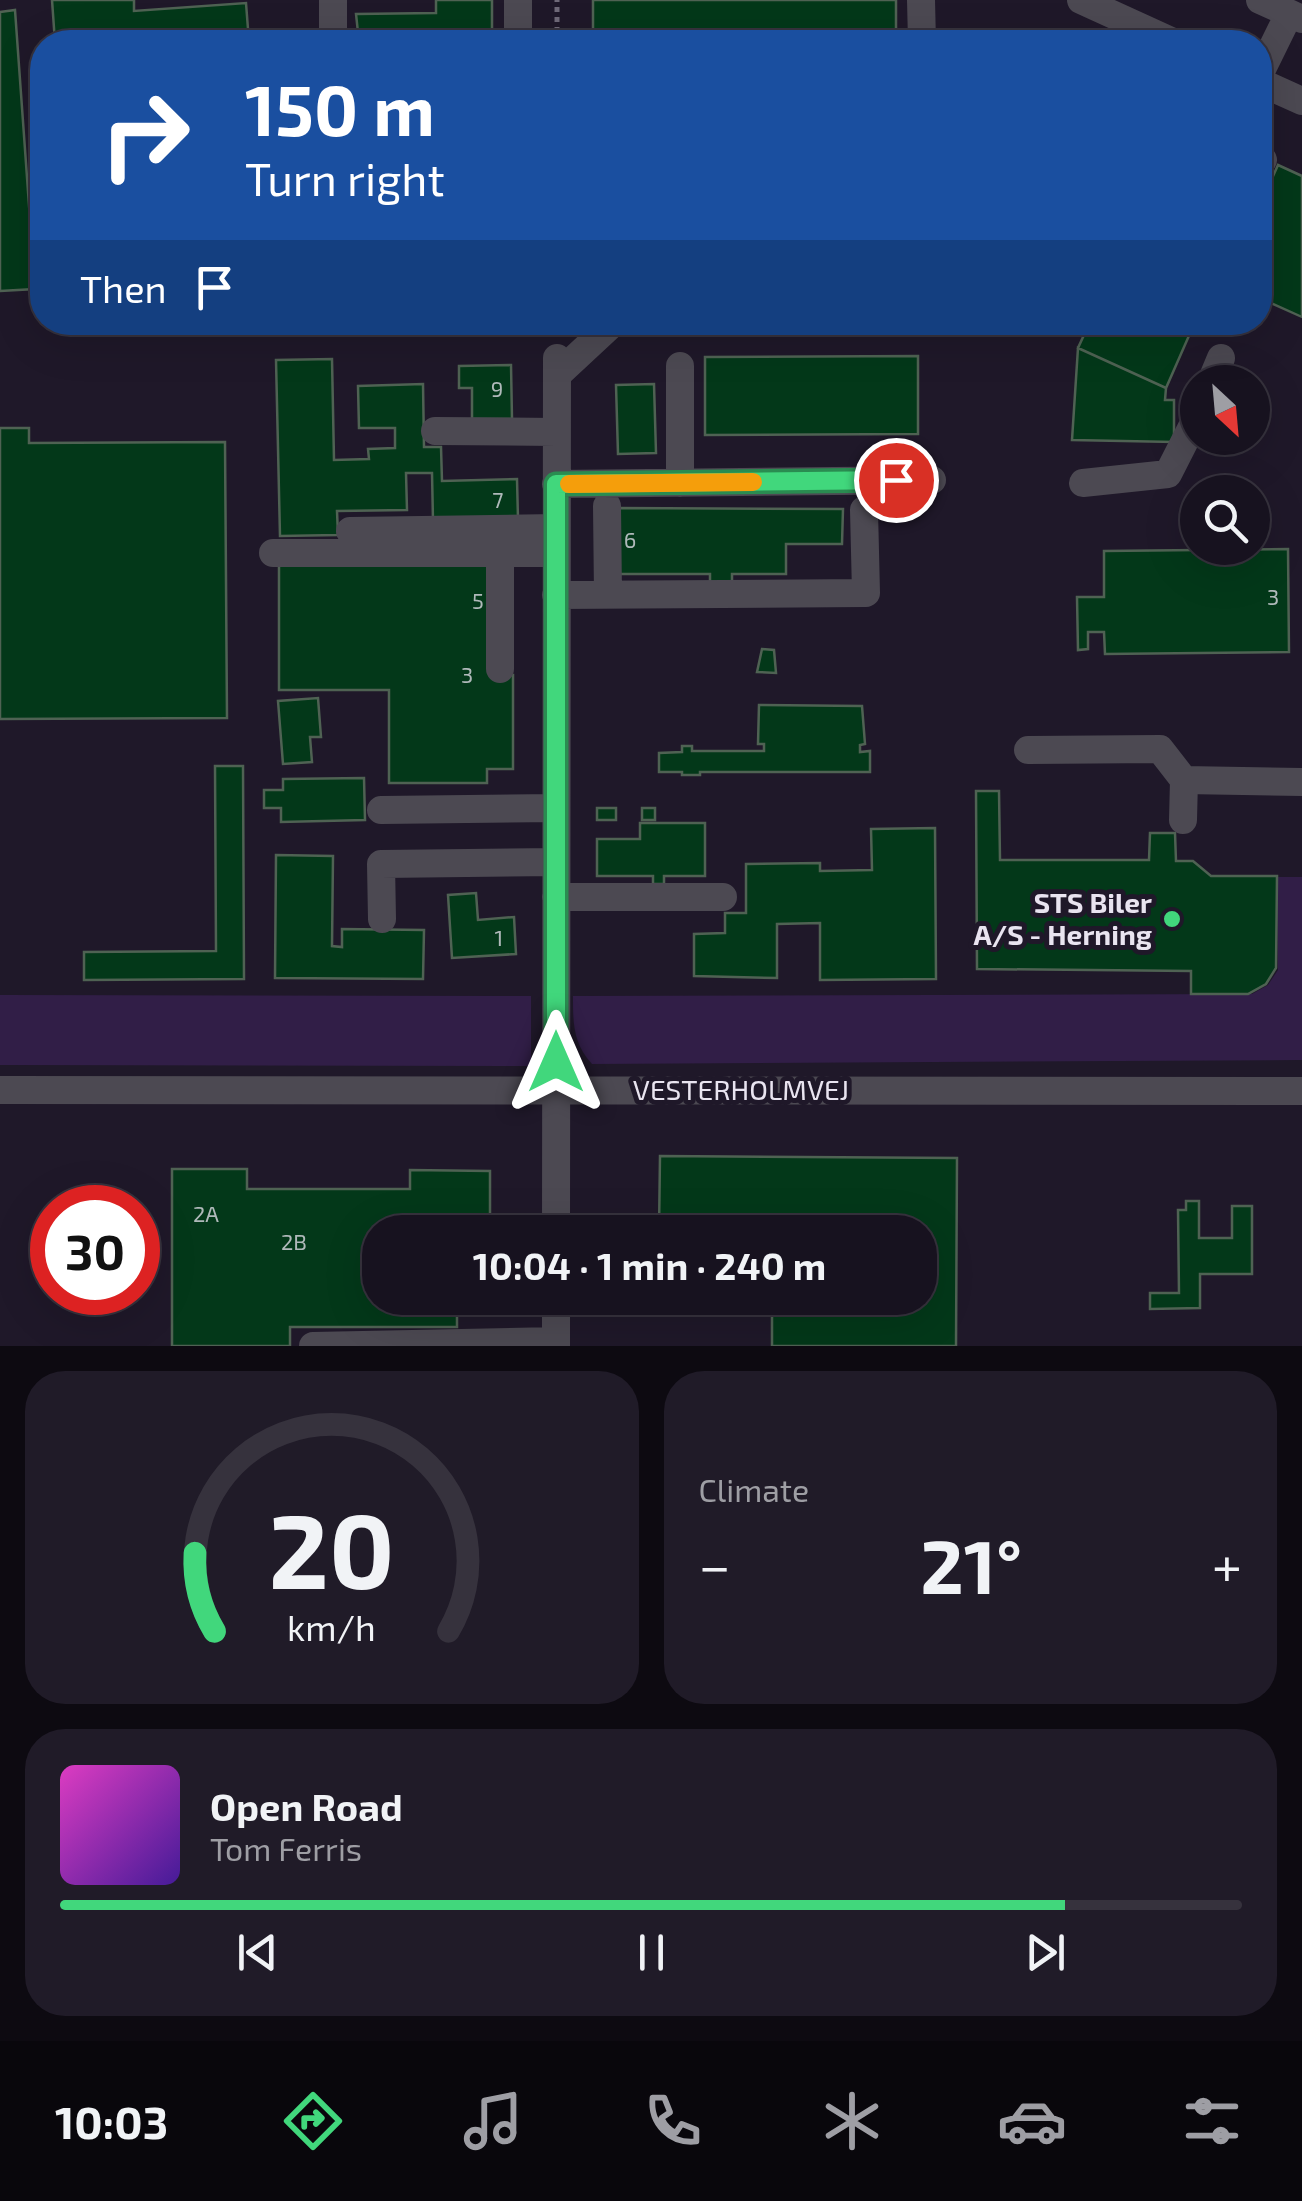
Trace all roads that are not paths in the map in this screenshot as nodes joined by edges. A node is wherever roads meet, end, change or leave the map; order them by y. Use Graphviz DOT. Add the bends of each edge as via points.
graph roads {
  1 [pos="334,0"];
  2 [pos="518,0"];
  3 [pos="921,0"];
  4 [pos="1080,0"];
  5 [pos="1260,0"];
  6 [pos="1296,17"];
  7 [pos="333,30"];
  8 [pos="518,30"];
  9 [pos="922,30"];
  10 [pos="1146,30"];
  11 [pos="1272,54"];
  12 [pos="1272,88"];
  13 [pos="1302,102"];
  14 [pos="598,335"];
  15 [pos="680,366"];
  16 [pos="435,431"];
  17 [pos="556,432"];
  18 [pos="1180,450"];
  19 [pos="932,480"];
  20 [pos="1084,482"];
  21 [pos="680,483"];
  22 [pos="556,484"];
  23 [pos="607,506"];
  24 [pos="864,510"];
  25 [pos="350,531"];
  26 [pos="556,541"];
  27 [pos="273,553"];
  28 [pos="500,553"];
  29 [pos="556,594"];
  30 [pos="608,594"];
  31 [pos="500,669"];
  32 [pos="1028,750"];
  33 [pos="1184,780"];
  34 [pos="1302,782"];
  35 [pos="556,808"];
  36 [pos="381,810"];
  37 [pos="1183,820"];
  38 [pos="556,862"];
  39 [pos="556,897"];
  40 [pos="723,897"];
  41 [pos="382,919"];
  42 [pos="0,1090"];
  43 [pos="557,1090"];
  44 [pos="1302,1091"];
  45 [pos="556,1215"];
  46 [pos="556,1315"];
  47 [pos="556,1344"];
  48 [pos="313,1346"];
  1 -- 7 [label="street"];
  2 -- 8 [label="street"];
  3 -- 9 [label="street"];
  4 -- 10 [label="street"];
  5 -- 6 [label="street"];
  6 -- 11 [label="street"];
  12 -- 13 [label="street"];
  14 -- 17 [label="street" via="557,367"];
  15 -- 21 [label="street"];
  16 -- 17 [label="street"];
  17 -- 22 [label="street"];
  18 -- 20 [label="street" via="1168,474"];
  19 -- 21 [label="street"];
  21 -- 22 [label="street"];
  22 -- 26 [label="street"];
  23 -- 30 [label="street"];
  24 -- 30 [label="street" via="866,593"];
  25 -- 26 [label="street"];
  26 -- 28 [label="street"];
  26 -- 29 [label="street"];
  27 -- 28 [label="street"];
  28 -- 31 [label="street"];
  29 -- 30 [label="street"];
  29 -- 35 [label="street"];
  32 -- 33 [label="street" via="1160,749"];
  33 -- 34 [label="street"];
  33 -- 37 [label="street"];
  35 -- 36 [label="street"];
  35 -- 38 [label="street"];
  38 -- 39 [label="street"];
  38 -- 41 [label="street" via="382,864"];
  39 -- 40 [label="street"];
  39 -- 43 [label="street"];
  42 -- 43 [label="street, VESTERHOLMVEJ"];
  43 -- 44 [label="street, VESTERHOLMVEJ"];
  43 -- 45 [label="street"];
  46 -- 47 [label="street"];
  47 -- 48 [label="street"];
}
